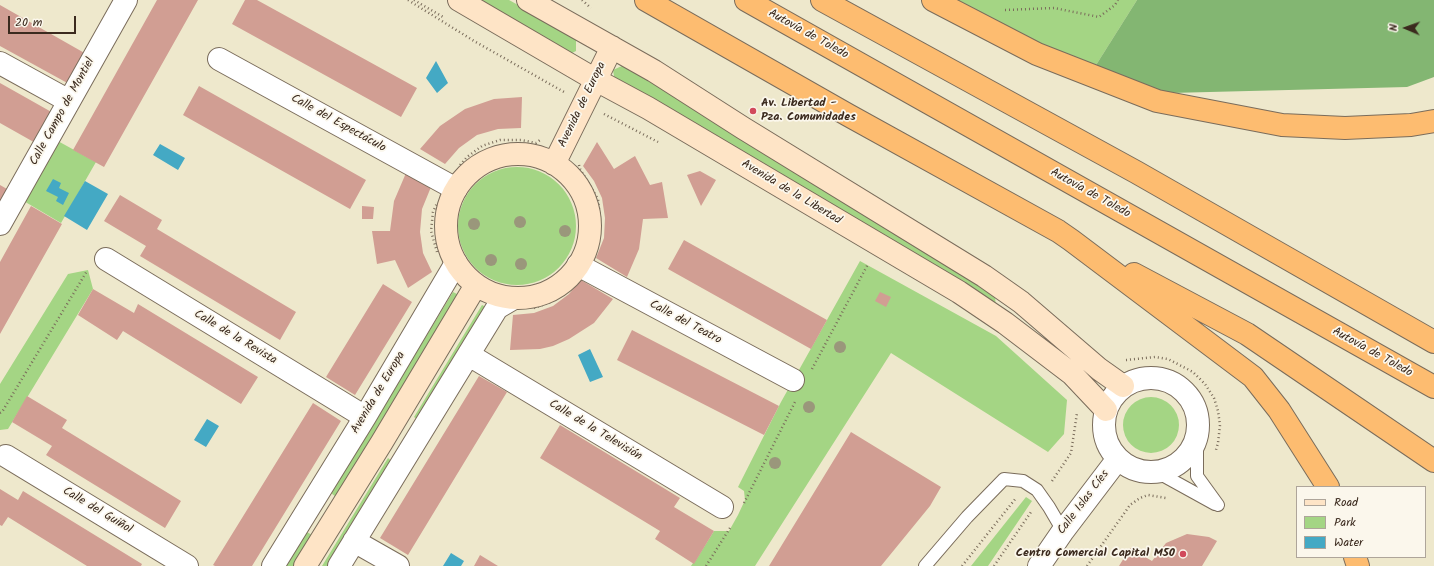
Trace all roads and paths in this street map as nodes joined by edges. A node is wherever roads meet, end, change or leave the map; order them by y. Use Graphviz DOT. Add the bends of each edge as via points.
graph roads {
  1 [pos="126,0"];
  2 [pos="408,0"];
  3 [pos="459,0"];
  4 [pos="528,0"];
  5 [pos="646,0"];
  6 [pos="746,0"];
  7 [pos="822,0"];
  8 [pos="933,0"];
  9 [pos="1118,0"];
  10 [pos="1005,10"];
  11 [pos="612,47"];
  12 [pos="219,59"];
  13 [pos="0,63"];
  14 [pos="596,80"];
  15 [pos="69,101"];
  16 [pos="584,104"];
  17 [pos="1434,117"];
  18 [pos="1434,121"];
  19 [pos="1411,125"];
  20 [pos="664,146"];
  21 [pos="554,164"];
  22 [pos="456,189"];
  23 [pos="0,224"];
  24 [pos="1071,240"];
  25 [pos="106,259"];
  26 [pos="862,259"];
  27 [pos="456,263"];
  28 [pos="578,265"];
  29 [pos="476,286"];
  30 [pos="514,298"];
  31 [pos="1434,342"];
  32 [pos="469,355"];
  33 [pos="1123,360"];
  34 [pos="800,383"];
  35 [pos="1123,386"];
  36 [pos="1434,387"];
  37 [pos="1077,409"];
  38 [pos="1106,410"];
  39 [pos="0,413"];
  40 [pos="365,416"];
  41 [pos="421,434"];
  42 [pos="382,442"];
  43 [pos="1206,445"];
  44 [pos="6,456"];
  45 [pos="1117,460"];
  46 [pos="1434,461"];
  47 [pos="1157,472"];
  48 [pos="1027,484"];
  49 [pos="1327,486"];
  50 [pos="1188,489"];
  51 [pos="1042,496"];
  52 [pos="342,507"];
  53 [pos="732,512"];
  54 [pos="300,522"];
  55 [pos="1063,531"];
  56 [pos="354,541"];
  57 [pos="188,566"];
  58 [pos="273,566"];
  59 [pos="305,566"];
  60 [pos="339,566"];
  61 [pos="398,566"];
  62 [pos="706,566"];
  63 [pos="925,566"];
  64 [pos="962,566"];
  65 [pos="994,566"];
  66 [pos="1039,566"];
  67 [pos="1087,566"];
  1 -- 15 [label="street, Calle Campo de Montiel"];
  2 -- 16 [label="path"];
  3 -- 14 [label="street, Avenida de la Libertad"];
  4 -- 11 [label="street"];
  5 -- 24 [label="highway"];
  6 -- 36 [label="highway, Autovía de Toledo"];
  7 -- 31 [label="highway" via="1136,172"];
  8 -- 19 [label="highway" via="1037,54 1157,101 1282,124 1345,128"];
  9 -- 10 [label="path" via="1099,17 1054,8"];
  11 -- 14 [label="street, Avenida de Europa"];
  11 -- 35 [label="street" via="984,276 1021,302 1099,369"];
  12 -- 22 [label="street, Calle del Espectáculo"];
  13 -- 15 [label="street"];
  14 -- 16 [label="street, Avenida de Europa"];
  14 -- 38 [label="street, Avenida de la Libertad" via="648,108 959,292 1072,374"];
  15 -- 23 [label="street, Calle Campo de Montiel"];
  16 -- 20 [label="path"];
  16 -- 21 [label="street, Avenida de Europa"];
  17 -- 19 [label="highway"];
  18 -- 19 [label="highway"];
  21 -- 22 [label="street" via="531,154 518,153 494,157 467,174"];
  21 -- 28 [label="street" via="560,166 572,178 587,207 590,233 584,256"];
  22 -- 27 [label="street" via="447,209 445,227 446,239"];
  24 -- 46 [label="highway" via="1247,334"];
  24 -- 49 [label="highway" via="1253,377 1279,410"];
  25 -- 39 [label="path" via="88,270"];
  25 -- 40 [label="street, Calle de la Revista"];
  26 -- 34 [label="path" via="869,263"];
  27 -- 29 [label="street"];
  27 -- 40 [label="street, Avenida de Europa"];
  28 -- 30 [label="street" via="566,279 551,290 532,297"];
  28 -- 34 [label="street, Calle del Teatro"];
  29 -- 30 [label="street" via="498,296"];
  29 -- 42 [label="street"];
  30 -- 32 [label="street" via="497,308"];
  32 -- 41 [label="street"];
  32 -- 53 [label="street, Calle de la Televisión"];
  33 -- 43 [label="path" via="1155,357 1168,359 1193,372 1201,380 1214,398 1220,425 1218,443"];
  34 -- 53 [label="path"];
  35 -- 38 [label="street"];
  35 -- 43 [label="street" via="1146,378 1163,379 1177,385 1187,393 1197,410"];
  37 -- 51 [label="path" via="1071,453"];
  38 -- 45 [label="street" via="1105,435"];
  40 -- 54 [label="street, Avenida de Europa"];
  41 -- 42 [label="street"];
  41 -- 56 [label="street"];
  42 -- 52 [label="street"];
  43 -- 47 [label="street" via="1174,467"];
  43 -- 50 [label="lane" via="1196,476 1218,505"];
  44 -- 57 [label="street, Calle del Guiñol"];
  45 -- 47 [label="street" via="1142,472"];
  45 -- 55 [label="street, Calle Islas Cíes"];
  47 -- 50 [label="lane"];
  48 -- 51 [label="lane"];
  48 -- 63 [label="lane" via="1023,481 1004,479 967,516"];
  48 -- 64 [label="path"];
  50 -- 67 [label="path" via="1166,498 1140,498 1130,505"];
  51 -- 55 [label="lane"];
  51 -- 65 [label="path"];
  52 -- 54 [label="street"];
  52 -- 59 [label="street"];
  53 -- 62 [label="path"];
  54 -- 58 [label="street, Avenida de Europa"];
  55 -- 66 [label="street, Calle Islas Cíes"];
  56 -- 60 [label="street"];
  56 -- 61 [label="street"];
}
